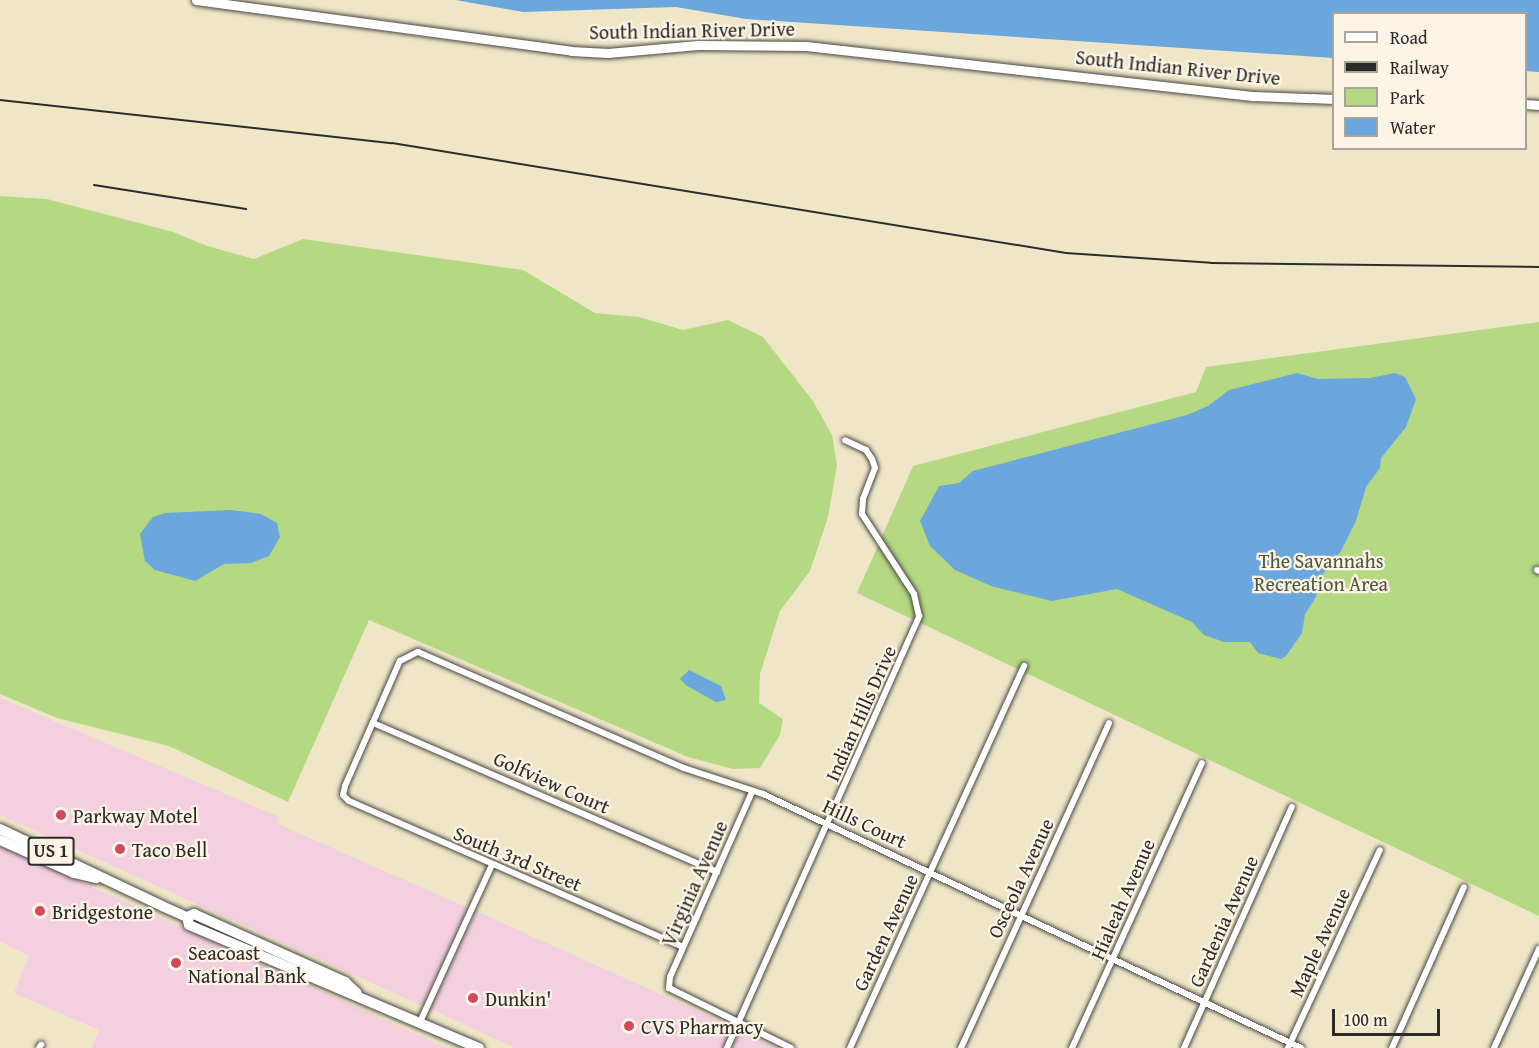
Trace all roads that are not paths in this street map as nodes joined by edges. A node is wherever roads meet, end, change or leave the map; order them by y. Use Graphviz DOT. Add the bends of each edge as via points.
graph roads {
  1 [pos="196,0"];
  2 [pos="1332,99"];
  3 [pos="845,440"];
  4 [pos="1024,666"];
  5 [pos="373,723"];
  6 [pos="1109,723"];
  7 [pos="1202,763"];
  8 [pos="752,792"];
  9 [pos="1292,807"];
  10 [pos="828,825"];
  11 [pos="0,829"];
  12 [pos="0,840"];
  13 [pos="1380,850"];
  14 [pos="492,865"];
  15 [pos="931,872"];
  16 [pos="717,873"];
  17 [pos="99,878"];
  18 [pos="1464,887"];
  19 [pos="1021,914"];
  20 [pos="683,947"];
  21 [pos="1539,949"];
  22 [pos="1113,958"];
  23 [pos="1204,1002"];
  24 [pos="420,1022"];
  25 [pos="739,1023"];
  26 [pos="1289,1046"];
  27 [pos="479,1048"];
  28 [pos="727,1048"];
  29 [pos="791,1048"];
  30 [pos="850,1048"];
  31 [pos="961,1048"];
  32 [pos="1072,1048"];
  33 [pos="1184,1048"];
  34 [pos="1301,1048"];
  35 [pos="1392,1048"];
  36 [pos="1494,1048"];
  1 -- 2 [label="main road, South Indian River Drive" via="571,51 608,53 698,45 806,46 1254,96"];
  3 -- 10 [label="street, Indian Hills Drive" via="866,450 872,459 875,468 863,499 862,514 914,594 919,616"];
  4 -- 15 [label="street, Garden Avenue"];
  5 -- 8 [label="street, Hills Court" via="400,661 418,652 684,768"];
  5 -- 14 [label="street, South 3rd Street" via="343,795"];
  5 -- 16 [label="street, Golfview Court"];
  6 -- 19 [label="street, Osceola Avenue"];
  7 -- 22 [label="street, Hialeah Avenue"];
  8 -- 10 [label="street, Hills Court"];
  8 -- 16 [label="street, Virginia Avenue"];
  9 -- 23 [label="street, Gardenia Avenue"];
  10 -- 15 [label="street, Hills Court"];
  10 -- 25 [label="street, Indian Hills Drive"];
  11 -- 17 [label="main road, US 1" via="77,863"];
  12 -- 17 [label="main road, US 1" via="74,873"];
  13 -- 26 [label="street, Maple Avenue"];
  14 -- 20 [label="street, South 3rd Street"];
  14 -- 24 [label="street"];
  15 -- 19 [label="street, Hills Court"];
  15 -- 30 [label="street, Garden Avenue"];
  16 -- 20 [label="street, Virginia Avenue"];
  17 -- 24 [label="main road, US 1" via="187,917 194,914 345,982 357,993"];
  18 -- 35 [label="street"];
  19 -- 22 [label="street, Hills Court"];
  19 -- 31 [label="street, Osceola Avenue"];
  20 -- 25 [label="street, Virginia Avenue" via="669,988"];
  21 -- 36 [label="street"];
  22 -- 23 [label="street, Hills Court"];
  22 -- 32 [label="street, Hialeah Avenue"];
  23 -- 26 [label="street, Hills Court"];
  23 -- 33 [label="street, Gardenia Avenue"];
  24 -- 27 [label="main road, US 1"];
  25 -- 28 [label="street, Indian Hills Drive"];
  25 -- 29 [label="street"];
  26 -- 34 [label="street, Hills Court"];
}
